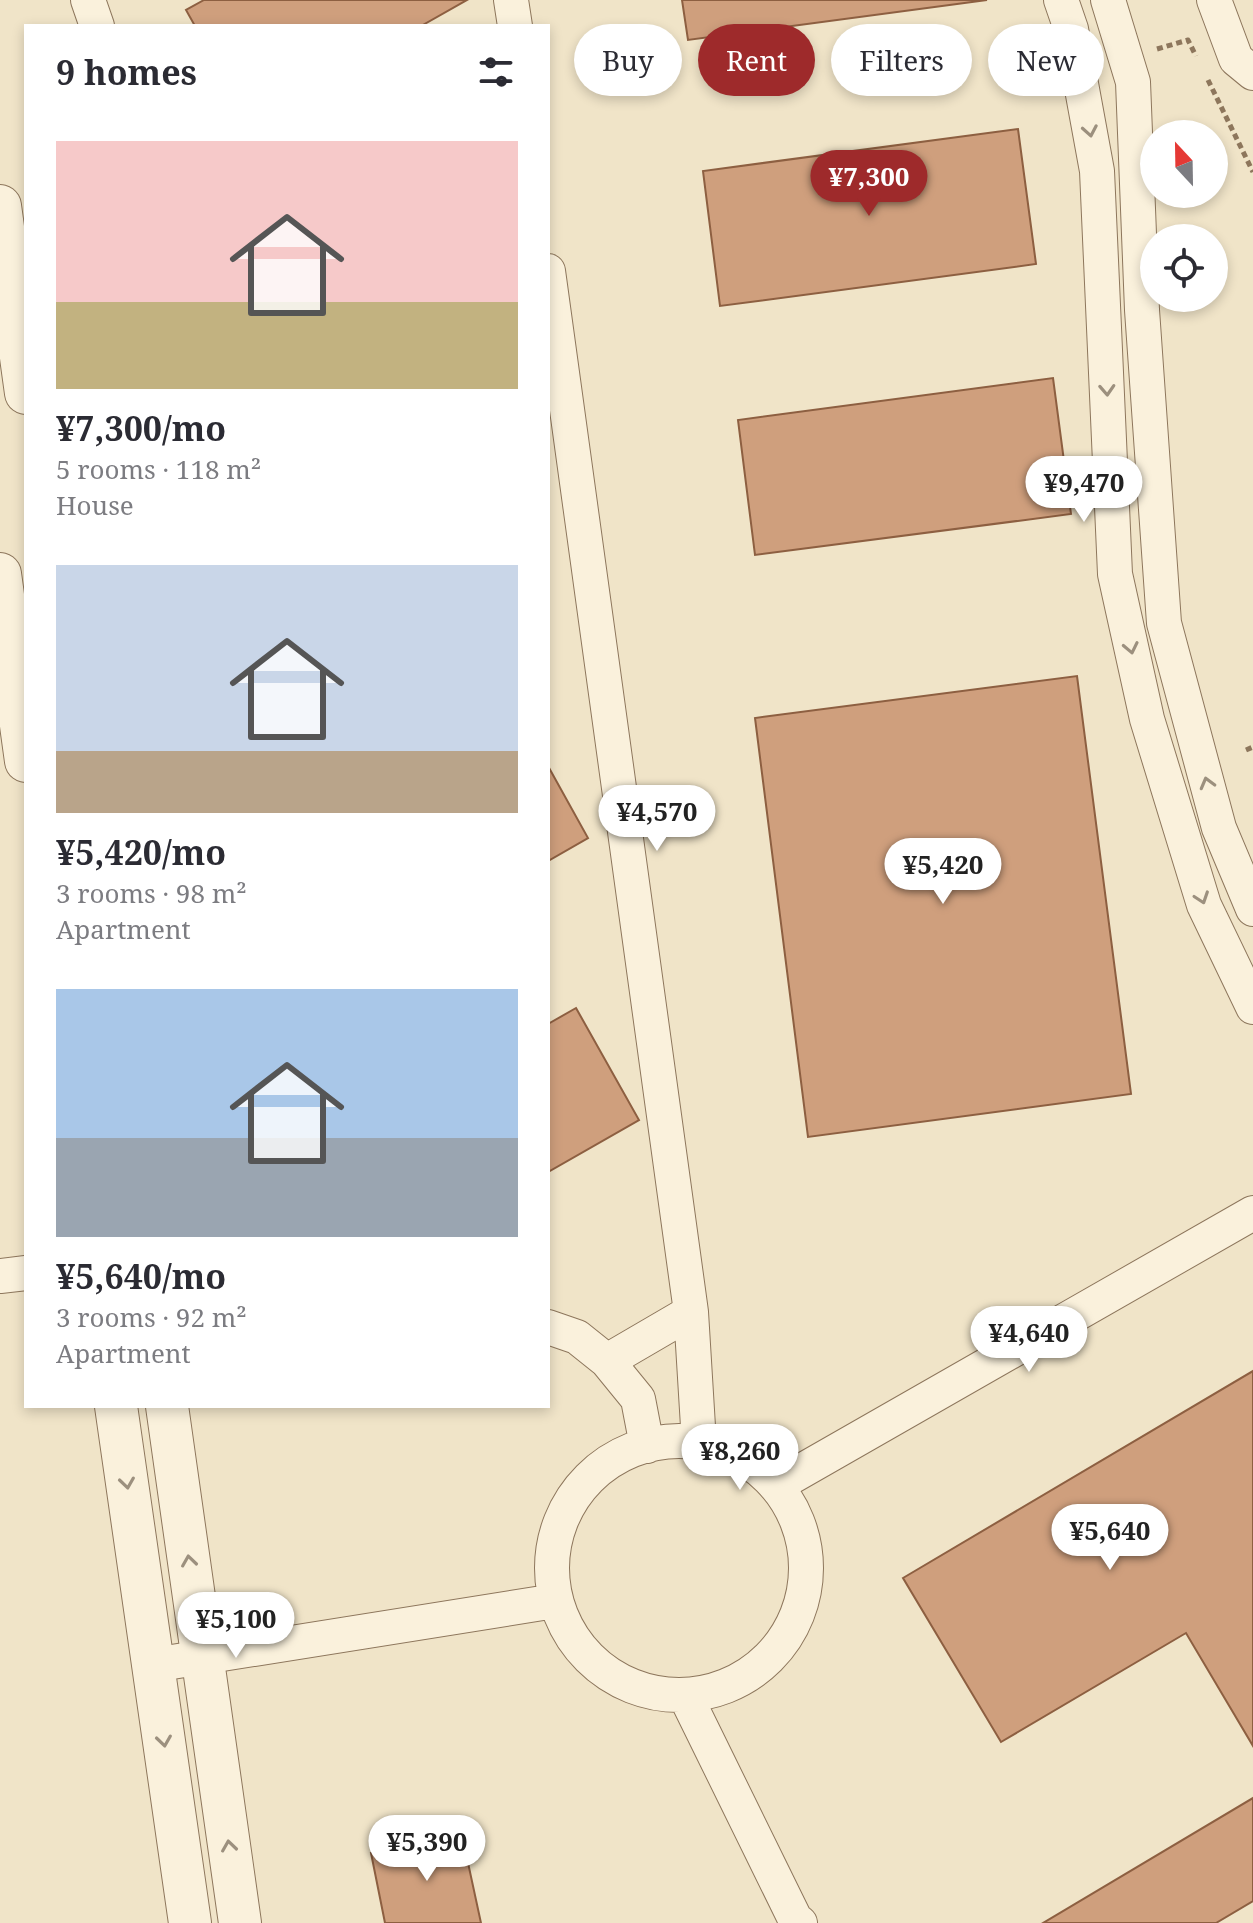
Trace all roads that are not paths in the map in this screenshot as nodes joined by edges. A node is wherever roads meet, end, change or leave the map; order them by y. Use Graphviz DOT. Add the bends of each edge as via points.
graph roads {
  1 [pos="88,0"];
  2 [pos="511,0"];
  3 [pos="1061,0"];
  4 [pos="1108,0"];
  5 [pos="1214,0"];
  6 [pos="96,24"];
  7 [pos="515,24"];
  8 [pos="1253,73"];
  9 [pos="0,206"];
  10 [pos="550,286"];
  11 [pos="24,379"];
  12 [pos="0,574"];
  13 [pos="24,747"];
  14 [pos="1253,909"];
  15 [pos="1253,1007"];
  16 [pos="1253,1213"];
  17 [pos="24,1273"];
  18 [pos="0,1276"];
  19 [pos="691,1312"];
  20 [pos="550,1328"];
  21 [pos="607,1361"];
  22 [pos="116,1408"];
  23 [pos="167,1408"];
  24 [pos="699,1443"];
  25 [pos="647,1446"];
  26 [pos="777,1485"];
  27 [pos="555,1601"];
  28 [pos="203,1658"];
  29 [pos="153,1665"];
  30 [pos="686,1697"];
  31 [pos="190,1923"];
  32 [pos="240,1923"];
  33 [pos="800,1923"];
  1 -- 6 [label="street"];
  2 -- 7 [label="street"];
  3 -- 15 [label="street, one-way" via="1097,171 1115,574 1147,719 1204,905"];
  14 -- 4 [label="street, one-way" via="1219,828 1164,623 1142,310 1133,82"];
  5 -- 8 [label="street" via="1236,59"];
  9 -- 11 [label="street"];
  10 -- 19 [label="street"];
  12 -- 13 [label="street"];
  16 -- 26 [label="street"];
  17 -- 18 [label="street"];
  19 -- 21 [label="street"];
  19 -- 24 [label="street"];
  20 -- 21 [label="street" via="577,1337"];
  21 -- 25 [label="street" via="638,1399"];
  22 -- 29 [label="street, one-way"];
  28 -- 23 [label="street, one-way"];
  24 -- 25 [label="street"];
  24 -- 26 [label="street" via="744,1458"];
  25 -- 27 [label="street" via="618,1456 584,1483 561,1519 551,1561"];
  26 -- 30 [label="street" via="799,1522 807,1565 801,1607 782,1644 753,1672"];
  27 -- 28 [label="street"];
  27 -- 30 [label="street" via="572,1639 600,1669 635,1688"];
  28 -- 29 [label="street"];
  32 -- 28 [label="street, one-way"];
  29 -- 31 [label="street, one-way"];
  30 -- 33 [label="street"];
}
